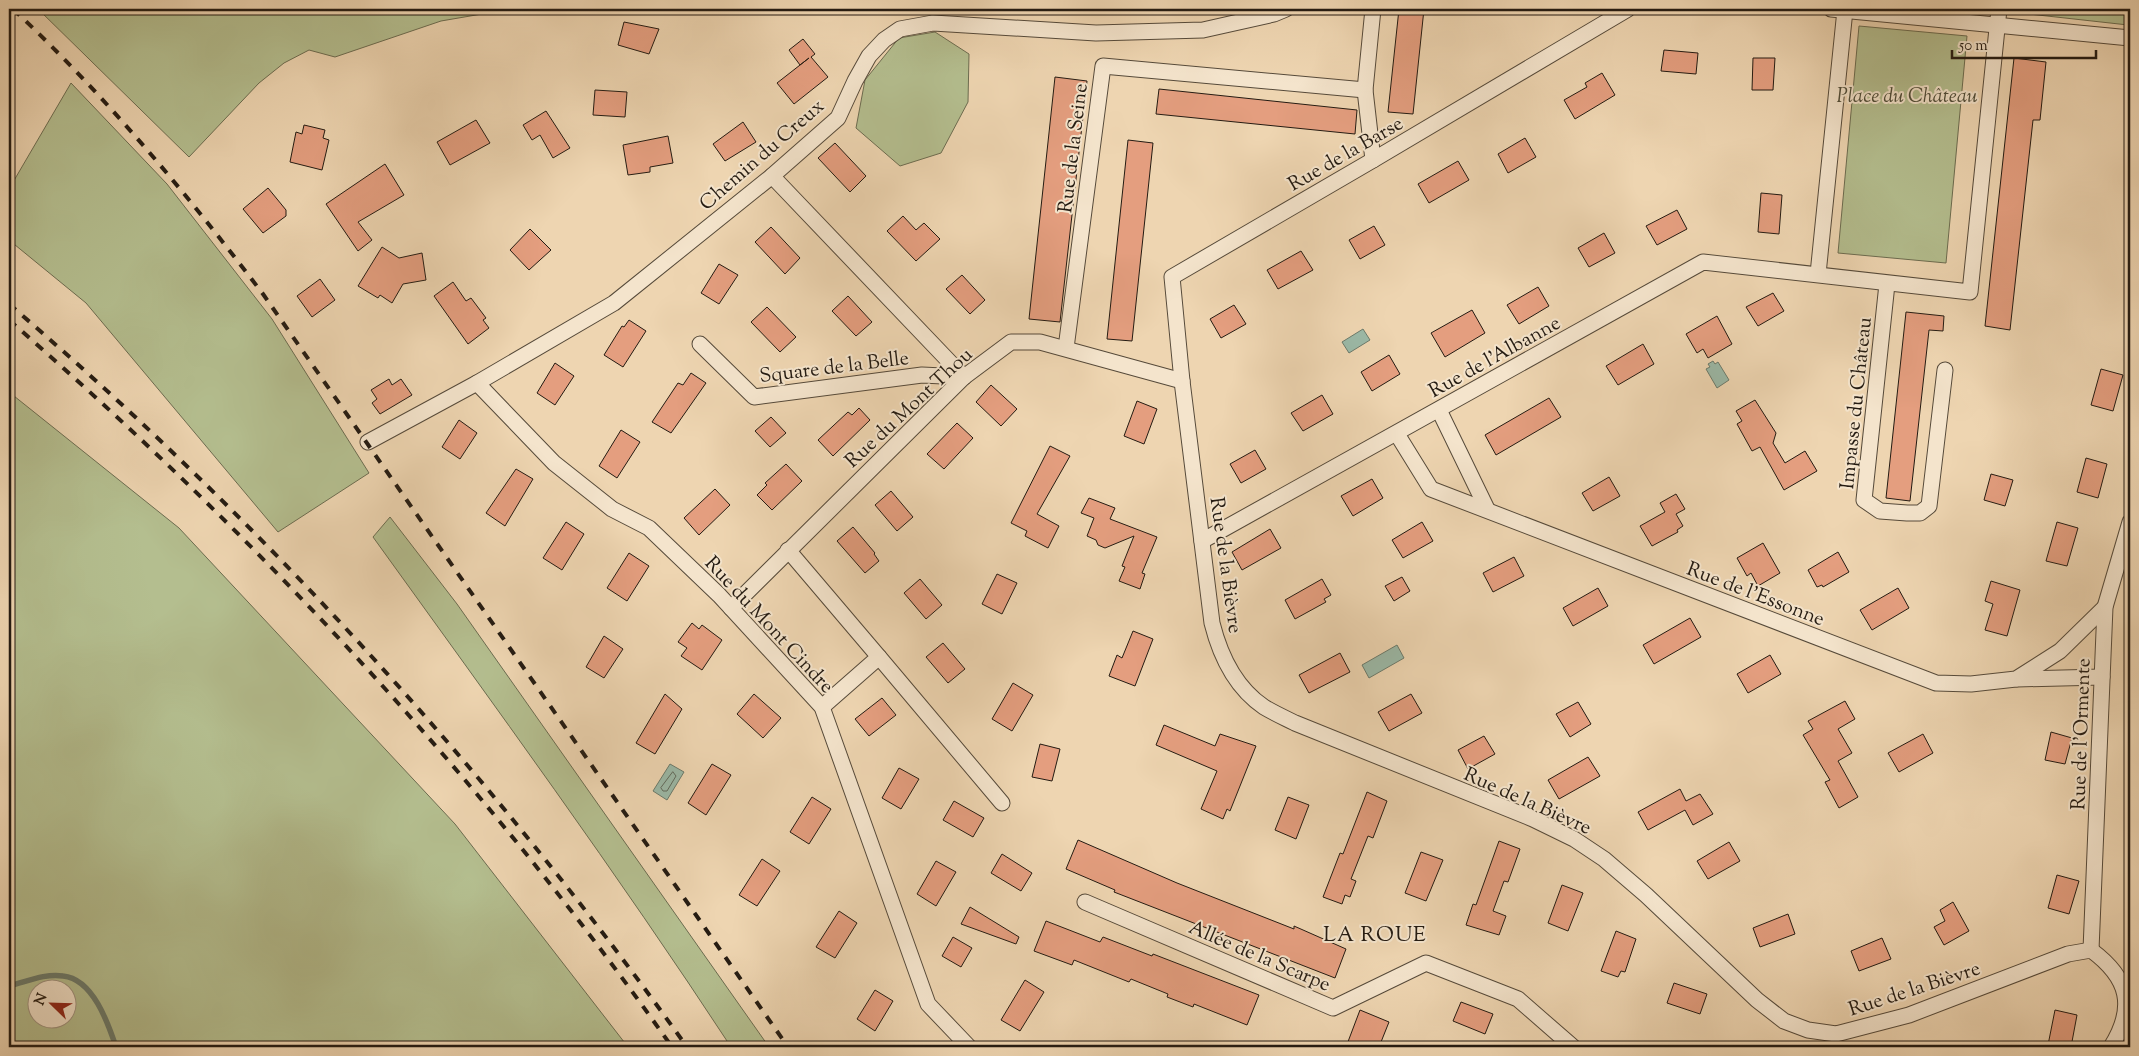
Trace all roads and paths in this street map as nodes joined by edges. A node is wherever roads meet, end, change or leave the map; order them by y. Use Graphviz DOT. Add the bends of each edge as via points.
graph roads {
  1 [pos="1286,9"];
  2 [pos="1373,9"];
  3 [pos="1999,9"];
  4 [pos="1625,10"];
  5 [pos="1838,10"];
  6 [pos="1997,25"];
  7 [pos="2130,38"];
  8 [pos="1365,90"];
  9 [pos="1373,160"];
  10 [pos="772,176"];
  11 [pos="1818,274"];
  12 [pos="1888,284"];
  13 [pos="700,344"];
  14 [pos="1066,348"];
  15 [pos="1945,370"];
  16 [pos="964,377"];
  17 [pos="1182,381"];
  18 [pos="477,383"];
  19 [pos="1439,410"];
  20 [pos="1397,434"];
  21 [pos="368,442"];
  22 [pos="1487,509"];
  23 [pos="2130,522"];
  24 [pos="1202,541"];
  25 [pos="788,550"];
  26 [pos="2105,607"];
  27 [pos="731,608"];
  28 [pos="879,657"];
  29 [pos="2102,677"];
  30 [pos="2016,679"];
  31 [pos="822,707"];
  32 [pos="1002,803"];
  33 [pos="1084,902"];
  34 [pos="2091,950"];
  35 [pos="969,1047"];
  36 [pos="1573,1047"];
  37 [pos="2111,1047"];
  1 -- 10 [label="street, Chemin du Creux" via="1203,30 1096,33 933,23 900,29 869,56 838,118"];
  2 -- 8 [label="street"];
  3 -- 6 [label="street"];
  4 -- 9 [label="street, Rue de la Barse"];
  5 -- 6 [label="street"];
  5 -- 11 [label="street"];
  6 -- 7 [label="street"];
  6 -- 12 [label="street" via="1970,292"];
  8 -- 9 [label="street"];
  8 -- 14 [label="street, Rue de la Seine" via="1103,66"];
  9 -- 17 [label="street, Rue de la Barse" via="1172,277"];
  10 -- 16 [label="street"];
  10 -- 18 [label="street, Chemin du Creux" via="614,303"];
  11 -- 12 [label="street"];
  11 -- 19 [label="street, Rue de l'Albanne" via="1703,262"];
  12 -- 15 [label="street, Impasse du Château" via="1864,500 1880,511 1920,513 1929,506"];
  13 -- 16 [label="street, Square de la Belle" via="754,398 922,375"];
  14 -- 16 [label="street, Rue du Mont Thou" via="1040,342 1011,342"];
  14 -- 17 [label="street, Rue du Mont Thou"];
  16 -- 25 [label="street, Rue du Mont Thou"];
  17 -- 24 [label="street, Rue de la Bièvre"];
  18 -- 21 [label="street, Chemin du Creux"];
  18 -- 27 [label="street, Rue du Mont Cindre" via="554,463 612,509 649,528"];
  19 -- 20 [label="street, Rue de l'Albanne"];
  19 -- 22 [label="street"];
  20 -- 22 [label="street, Rue de l'Essonne" via="1431,489"];
  20 -- 24 [label="street, Rue de l'Albanne"];
  22 -- 30 [label="street, Rue de l'Essonne" via="1936,684"];
  23 -- 26 [label="street, Rue de l'Ormente"];
  24 -- 34 [label="street, Rue de la Bièvre" via="1217,645 1244,688 1263,706 1295,723 1574,839 1604,859 1646,895 1757,1000 1784,1021 1808,1030 1836,1034 1909,1015 2068,954"];
  25 -- 27 [label="street, Rue du Mont Thou"];
  25 -- 28 [label="street"];
  26 -- 29 [label="street, Rue de l'Ormente"];
  26 -- 30 [label="street, Rue de l'Essonne" via="2060,651"];
  27 -- 31 [label="street, Rue du Mont Cindre"];
  28 -- 31 [label="street"];
  28 -- 32 [label="street"];
  29 -- 30 [label="street, Rue de l'Essonne"];
  29 -- 34 [label="street, Rue de l'Ormente"];
  31 -- 35 [label="street, Rue du Mont Cindre" via="928,1004"];
  33 -- 36 [label="street, Allée de la Scarpe" via="1333,1008 1426,964 1518,999"];
  34 -- 37 [label="street" via="2116,974 2127,1003 2121,1031"];
}
